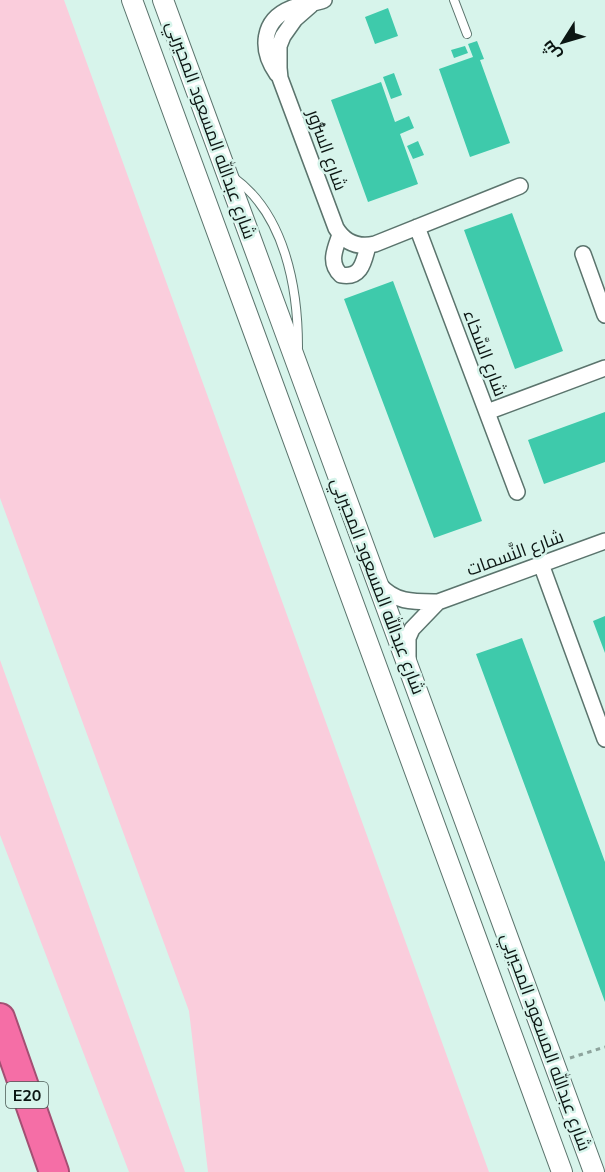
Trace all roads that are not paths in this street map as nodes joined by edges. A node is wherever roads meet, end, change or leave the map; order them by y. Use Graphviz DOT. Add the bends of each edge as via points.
graph roads {
  1 [pos="132,0"];
  2 [pos="163,0"];
  3 [pos="454,0"];
  4 [pos="318,2"];
  5 [pos="467,34"];
  6 [pos="226,172"];
  7 [pos="520,186"];
  8 [pos="417,227"];
  9 [pos="340,235"];
  10 [pos="368,246"];
  11 [pos="583,254"];
  12 [pos="605,315"];
  13 [pos="296,364"];
  14 [pos="605,368"];
  15 [pos="487,412"];
  16 [pos="517,492"];
  17 [pos="605,541"];
  18 [pos="541,564"];
  19 [pos="375,579"];
  20 [pos="438,602"];
  21 [pos="407,663"];
  22 [pos="601,716"];
  23 [pos="605,739"];
  24 [pos="0,1018"];
  25 [pos="54,1172"];
  26 [pos="562,1172"];
  27 [pos="594,1172"];
  1 -- 26 [label="street, شارع عبدالله المسعود المحيربي"];
  2 -- 6 [label="street, شارع عبدالله المسعود المحيربي"];
  3 -- 5 [label="lane"];
  4 -- 9 [label="street, شارع السُّرُور" via="295,19 283,36 279,46 280,78"];
  6 -- 13 [label="street, شارع عبدالله المسعود المحيربي"];
  6 -- 13 [label="lane" via="260,203 283,248 296,307"];
  7 -- 8 [label="street"];
  8 -- 10 [label="street"];
  8 -- 15 [label="street, شارع السَّخاء"];
  9 -- 10 [label="street" via="352,243"];
  9 -- 10 [label="street" via="333,260 342,275 360,270"];
  11 -- 12 [label="street"];
  13 -- 19 [label="street, شارع عبدالله المسعود المحيربي"];
  14 -- 15 [label="street"];
  15 -- 16 [label="street, شارع السَّخاء"];
  17 -- 18 [label="street, شارع النَّسمات"];
  18 -- 20 [label="street, شارع النَّسمات"];
  18 -- 22 [label="street"];
  19 -- 20 [label="street, شارع النَّسمات" via="396,598"];
  19 -- 21 [label="street, شارع عبدالله المسعود المحيربي"];
  20 -- 21 [label="street, شارع النَّسمات" via="412,629"];
  21 -- 27 [label="street, شارع عبدالله المسعود المحيربي"];
  22 -- 23 [label="street"];
  24 -- 25 [label="highway, E20"];
}
